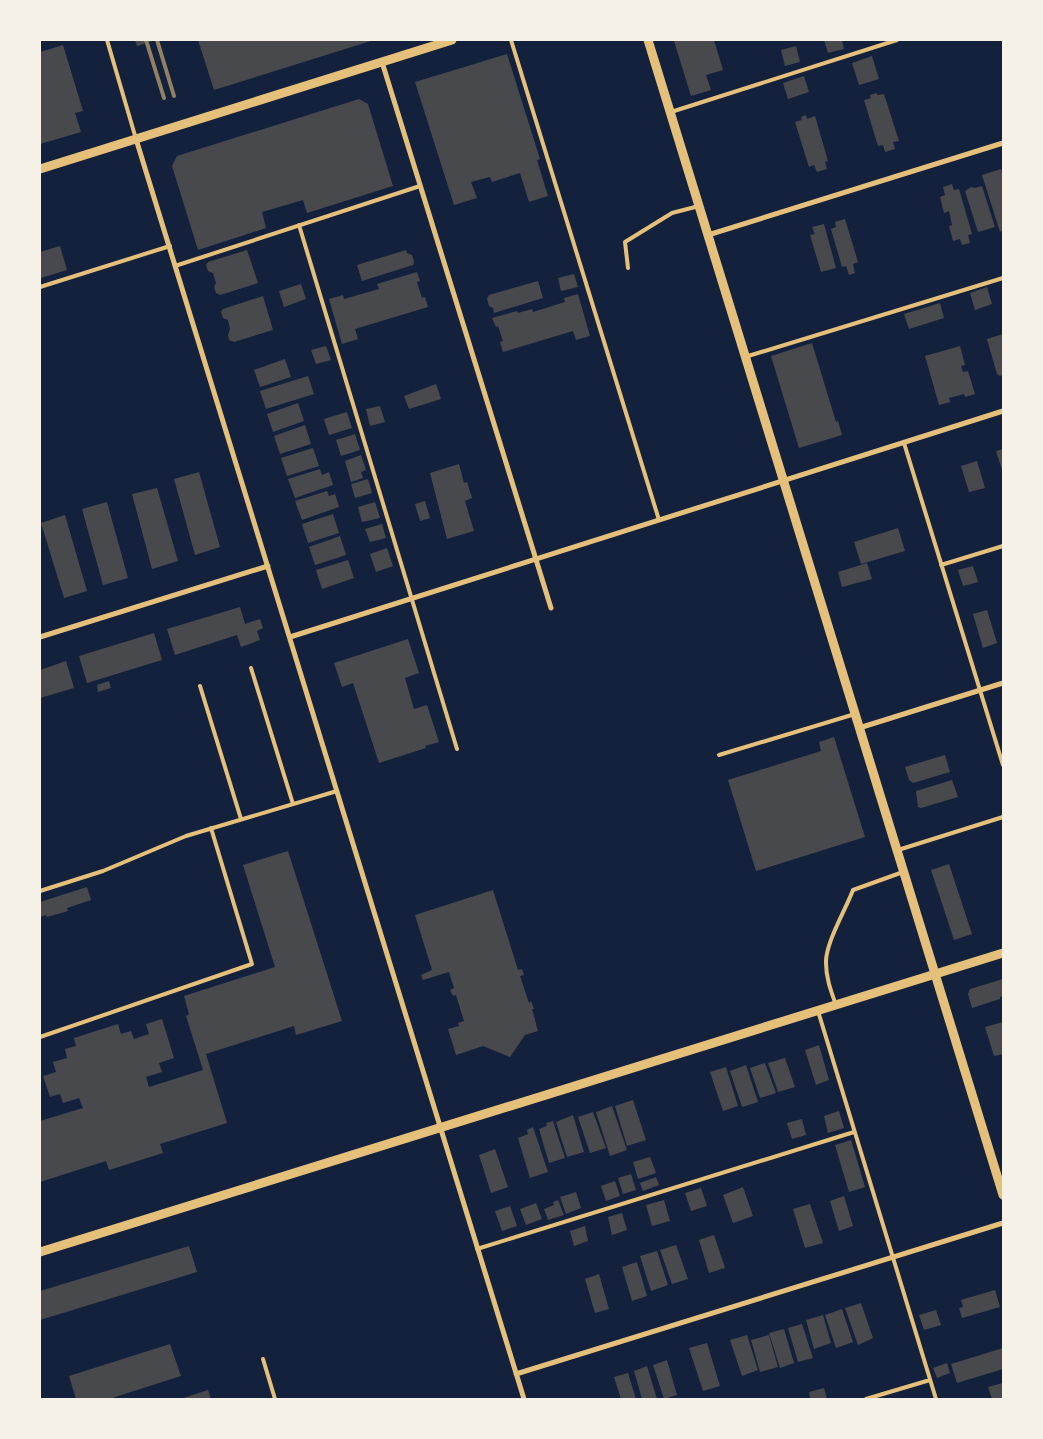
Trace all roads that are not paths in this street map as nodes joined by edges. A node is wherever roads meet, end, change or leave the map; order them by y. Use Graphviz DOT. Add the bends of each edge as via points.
graph roads {
  1 [pos="107,40"];
  2 [pos="452,40"];
  3 [pos="511,40"];
  4 [pos="648,40"];
  5 [pos="897,40"];
  6 [pos="382,62"];
  7 [pos="670,112"];
  8 [pos="136,139"];
  9 [pos="1003,143"];
  10 [pos="40,169"];
  11 [pos="420,186"];
  12 [pos="699,206"];
  13 [pos="299,226"];
  14 [pos="708,235"];
  15 [pos="170,246"];
  16 [pos="175,266"];
  17 [pos="628,268"];
  18 [pos="1003,278"];
  19 [pos="40,287"];
  20 [pos="745,357"];
  21 [pos="1003,411"];
  22 [pos="904,443"];
  23 [pos="783,481"];
  24 [pos="659,520"];
  25 [pos="1003,546"];
  26 [pos="536,559"];
  27 [pos="942,565"];
  28 [pos="268,566"];
  29 [pos="412,599"];
  30 [pos="550,608"];
  31 [pos="40,637"];
  32 [pos="290,637"];
  33 [pos="251,668"];
  34 [pos="1003,683"];
  35 [pos="200,686"];
  36 [pos="980,690"];
  37 [pos="854,714"];
  38 [pos="859,728"];
  39 [pos="457,749"];
  40 [pos="719,755"];
  41 [pos="1003,765"];
  42 [pos="337,791"];
  43 [pos="293,804"];
  44 [pos="1003,817"];
  45 [pos="242,819"];
  46 [pos="211,828"];
  47 [pos="897,851"];
  48 [pos="903,872"];
  49 [pos="40,891"];
  50 [pos="1003,953"];
  51 [pos="934,974"];
  52 [pos="836,1005"];
  53 [pos="818,1010"];
  54 [pos="40,1037"];
  55 [pos="441,1128"];
  56 [pos="854,1132"];
  57 [pos="1003,1195"];
  58 [pos="1003,1222"];
  59 [pos="477,1249"];
  60 [pos="40,1252"];
  61 [pos="892,1257"];
  62 [pos="263,1359"];
  63 [pos="516,1374"];
  64 [pos="930,1380"];
  65 [pos="275,1399"];
  66 [pos="524,1399"];
  67 [pos="866,1399"];
  68 [pos="936,1399"];
  1 -- 8 [label="lane"];
  2 -- 6 [label="street"];
  3 -- 24 [label="lane"];
  4 -- 7 [label="street"];
  5 -- 7 [label="lane"];
  6 -- 8 [label="street"];
  6 -- 11 [label="street"];
  7 -- 12 [label="street"];
  8 -- 10 [label="street"];
  8 -- 15 [label="street"];
  9 -- 14 [label="street"];
  11 -- 13 [label="lane"];
  11 -- 26 [label="street"];
  12 -- 14 [label="street"];
  12 -- 17 [label="lane" via="672,213 625,242"];
  13 -- 16 [label="lane"];
  13 -- 29 [label="lane"];
  14 -- 20 [label="street"];
  15 -- 16 [label="street"];
  15 -- 19 [label="lane"];
  16 -- 28 [label="street"];
  18 -- 20 [label="lane"];
  20 -- 23 [label="street"];
  21 -- 22 [label="street"];
  22 -- 23 [label="street"];
  22 -- 27 [label="lane"];
  23 -- 24 [label="street"];
  23 -- 37 [label="street"];
  24 -- 26 [label="street"];
  25 -- 27 [label="lane"];
  26 -- 29 [label="street"];
  26 -- 30 [label="street"];
  27 -- 36 [label="lane"];
  28 -- 31 [label="street"];
  28 -- 32 [label="street"];
  29 -- 32 [label="street"];
  29 -- 39 [label="lane"];
  32 -- 42 [label="street"];
  33 -- 43 [label="lane"];
  34 -- 36 [label="street"];
  35 -- 45 [label="lane"];
  36 -- 38 [label="street"];
  36 -- 41 [label="lane"];
  37 -- 38 [label="street"];
  37 -- 40 [label="lane"];
  38 -- 47 [label="street"];
  42 -- 43 [label="lane"];
  42 -- 55 [label="street"];
  43 -- 45 [label="lane"];
  44 -- 47 [label="lane"];
  45 -- 46 [label="lane"];
  46 -- 49 [label="lane" via="103,871"];
  46 -- 54 [label="lane" via="252,964"];
  47 -- 48 [label="street"];
  48 -- 51 [label="street"];
  48 -- 52 [label="lane" via="853,890 825,961"];
  50 -- 51 [label="street"];
  51 -- 52 [label="street"];
  51 -- 57 [label="street"];
  52 -- 53 [label="street"];
  53 -- 55 [label="street"];
  53 -- 56 [label="lane"];
  55 -- 59 [label="street"];
  55 -- 60 [label="street"];
  56 -- 59 [label="lane"];
  56 -- 61 [label="lane"];
  58 -- 61 [label="street"];
  59 -- 63 [label="street"];
  61 -- 63 [label="street"];
  61 -- 64 [label="lane"];
  62 -- 65 [label="lane"];
  63 -- 66 [label="street"];
  64 -- 67 [label="lane"];
  64 -- 68 [label="lane"];
}
